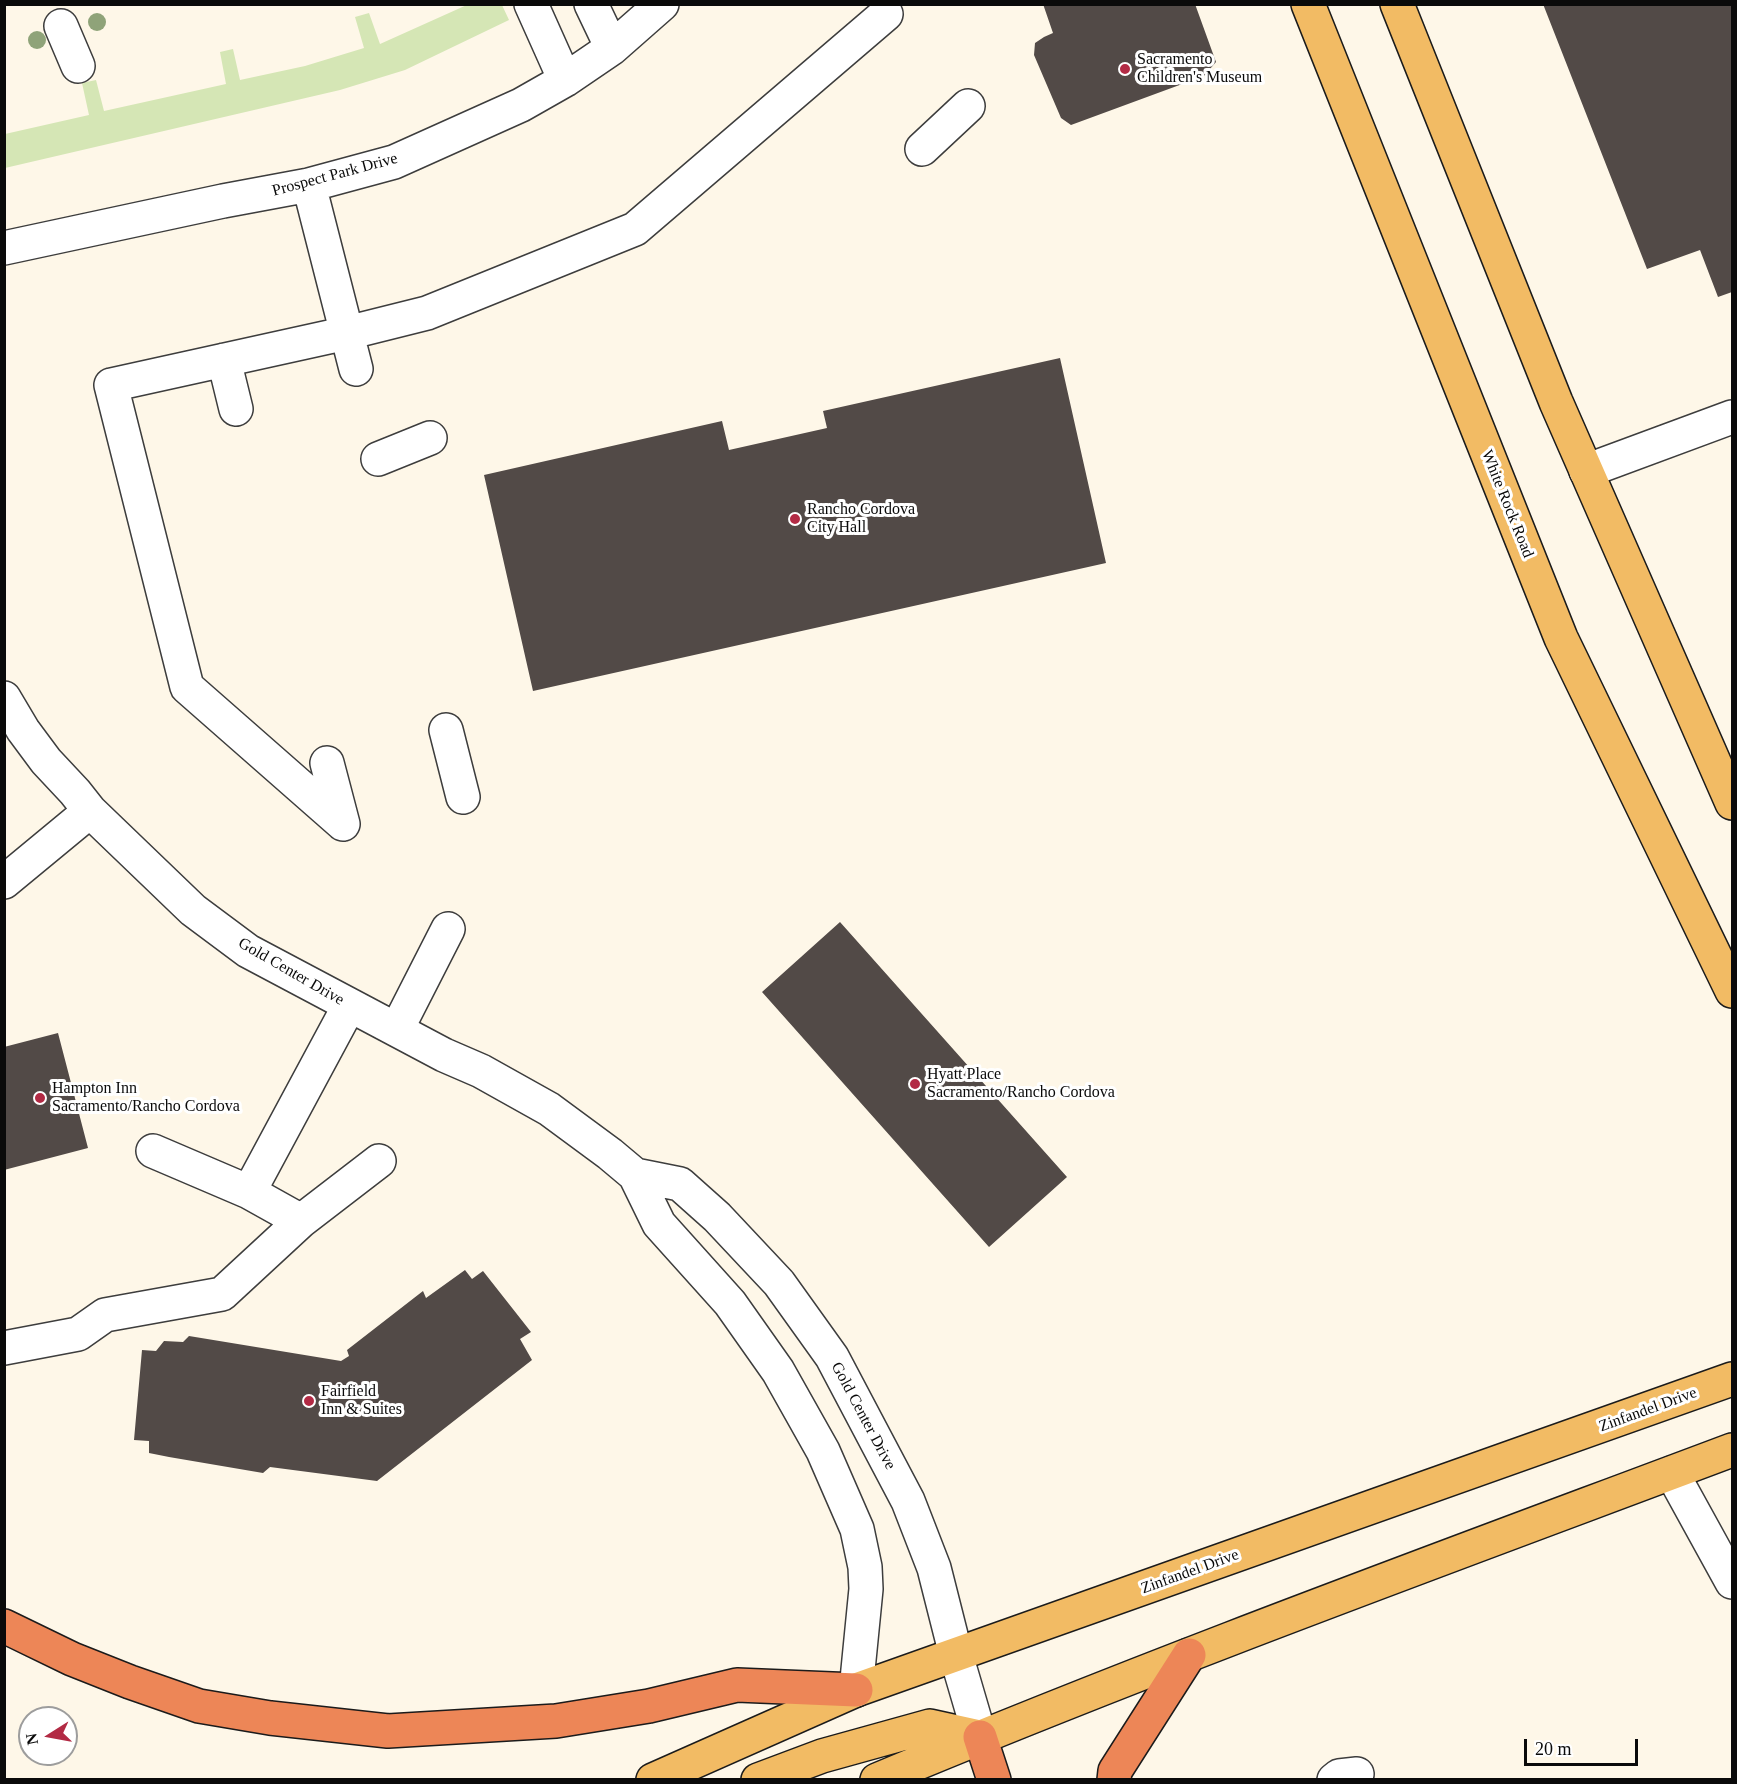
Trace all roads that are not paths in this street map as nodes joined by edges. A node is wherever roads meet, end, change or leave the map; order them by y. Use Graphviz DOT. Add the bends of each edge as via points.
graph roads {
  1 [pos="531,4"];
  2 [pos="591,4"];
  3 [pos="662,4"];
  4 [pos="1308,4"];
  5 [pos="1397,4"];
  6 [pos="886,14"];
  7 [pos="61,26"];
  8 [pos="612,48"];
  9 [pos="78,66"];
  10 [pos="565,80"];
  11 [pos="968,106"];
  12 [pos="922,150"];
  13 [pos="309,185"];
  14 [pos="4,248"];
  15 [pos="347,333"];
  16 [pos="224,360"];
  17 [pos="356,369"];
  18 [pos="236,410"];
  19 [pos="1732,417"];
  20 [pos="430,438"];
  21 [pos="378,459"];
  22 [pos="1586,471"];
  23 [pos="4,698"];
  24 [pos="446,730"];
  25 [pos="327,763"];
  26 [pos="463,797"];
  27 [pos="1732,803"];
  28 [pos="90,811"];
  29 [pos="4,882"];
  30 [pos="448,929"];
  31 [pos="1732,991"];
  32 [pos="349,1005"];
  33 [pos="397,1029"];
  34 [pos="153,1151"];
  35 [pos="379,1161"];
  36 [pos="635,1175"];
  37 [pos="249,1192"];
  38 [pos="301,1221"];
  39 [pos="4,1348"];
  40 [pos="1732,1379"];
  41 [pos="1732,1450"];
  42 [pos="1672,1473"];
  43 [pos="1725,1588"];
  44 [pos="4,1626"];
  45 [pos="956,1655"];
  46 [pos="1189,1655"];
  47 [pos="856,1690"];
  48 [pos="980,1737"];
  49 [pos="653,1779"];
  50 [pos="758,1779"];
  51 [pos="877,1779"];
  52 [pos="994,1779"];
  53 [pos="1114,1779"];
  1 -- 10 [label="street"];
  2 -- 8 [label="street"];
  3 -- 8 [label="street, Prospect Park Drive"];
  4 -- 31 [label="main road, White Rock Road" via="1561,638"];
  5 -- 22 [label="main road"];
  6 -- 15 [label="street" via="635,228 427,313"];
  7 -- 9 [label="street"];
  8 -- 10 [label="street, Prospect Park Drive"];
  10 -- 13 [label="street, Prospect Park Drive" via="521,105 394,162"];
  11 -- 12 [label="street"];
  13 -- 14 [label="street, Prospect Park Drive"];
  13 -- 15 [label="street"];
  15 -- 16 [label="street"];
  15 -- 17 [label="street"];
  16 -- 18 [label="street"];
  16 -- 25 [label="street" via="111,385 187,687 343,824"];
  19 -- 22 [label="street"];
  20 -- 21 [label="street"];
  22 -- 27 [label="main road"];
  23 -- 28 [label="street, Gold Center Drive" via="46,761"];
  24 -- 26 [label="street"];
  28 -- 29 [label="street"];
  28 -- 32 [label="street, Gold Center Drive" via="193,910 248,951"];
  30 -- 33 [label="street"];
  32 -- 33 [label="street, Gold Center Drive"];
  32 -- 37 [label="street"];
  33 -- 36 [label="street, Gold Center Drive" via="549,1109"];
  34 -- 37 [label="street"];
  35 -- 38 [label="street"];
  36 -- 45 [label="street, Gold Center Drive" via="680,1184 717,1217 779,1284 832,1357 908,1501 934,1568"];
  36 -- 47 [label="street, Gold Center Drive" via="659,1224 730,1303 778,1371 823,1451 857,1529 866,1589"];
  37 -- 38 [label="street"];
  38 -- 39 [label="street" via="222,1294 105,1315 78,1334"];
  40 -- 45 [label="main road, Zinfandel Drive"];
  41 -- 42 [label="main road"];
  42 -- 43 [label="street"];
  42 -- 46 [label="main road"];
  44 -- 47 [label="highway" via="72,1659 199,1706 388,1731 556,1721 649,1706 737,1685"];
  45 -- 47 [label="main road, Zinfandel Drive"];
  45 -- 48 [label="street, Gold Center Drive"];
  46 -- 48 [label="main road"];
  46 -- 53 [label="highway" via="1115,1771"];
  47 -- 49 [label="main road, Zinfandel Drive"];
  48 -- 50 [label="main road" via="930,1726 822,1756"];
  48 -- 51 [label="main road"];
  48 -- 52 [label="highway"];
}
